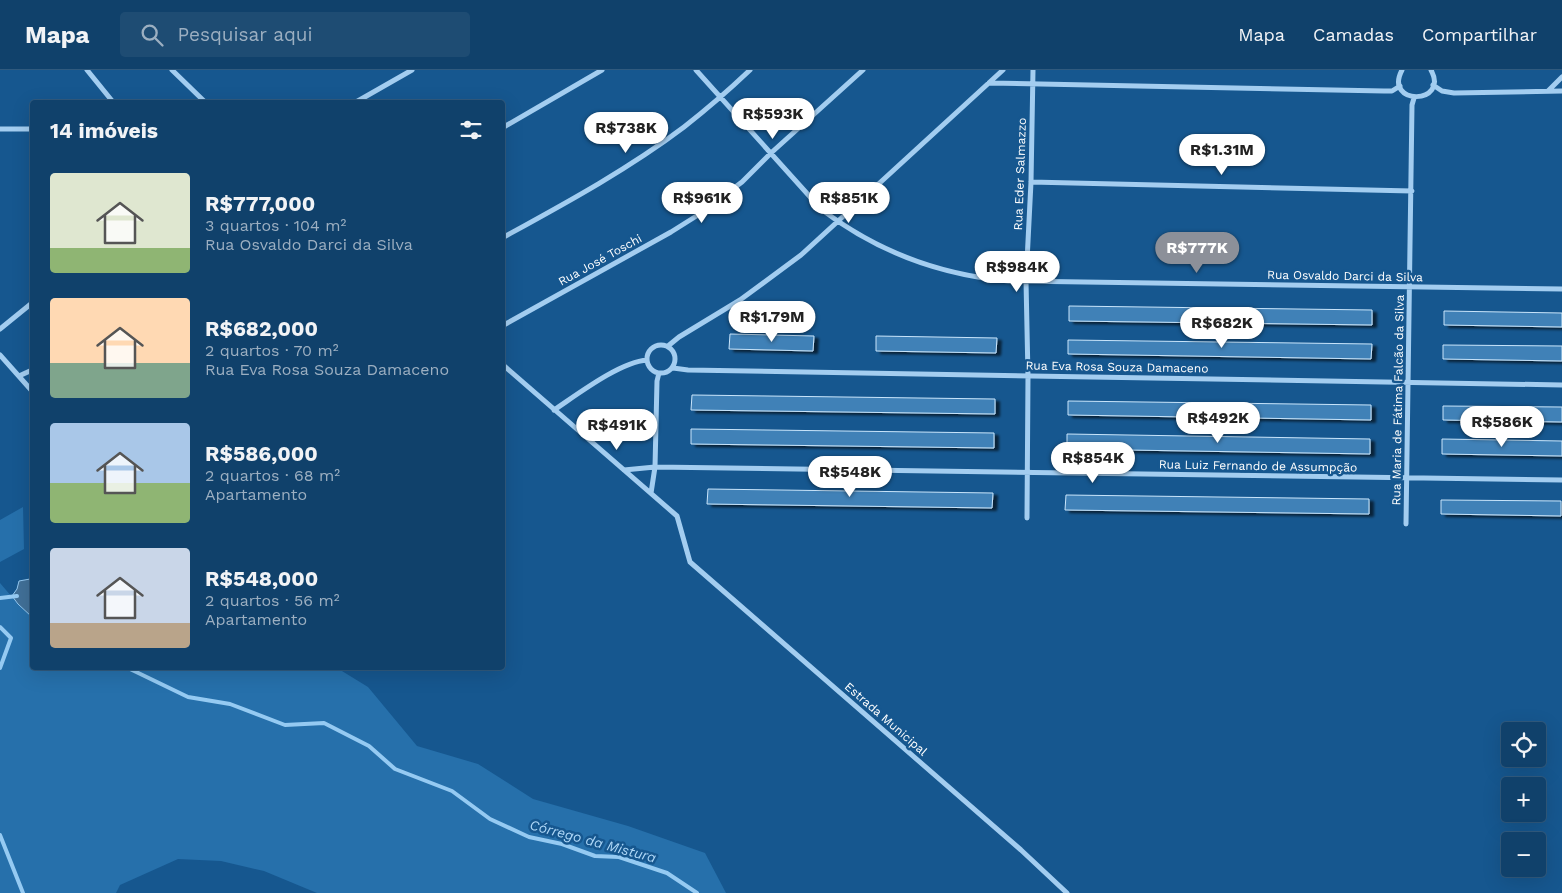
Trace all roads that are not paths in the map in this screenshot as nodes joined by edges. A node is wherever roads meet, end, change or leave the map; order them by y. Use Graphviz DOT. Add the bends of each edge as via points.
graph roads {
  1 [pos="87,70"];
  2 [pos="172,70"];
  3 [pos="412,70"];
  4 [pos="602,70"];
  5 [pos="696,70"];
  6 [pos="750,70"];
  7 [pos="863,70"];
  8 [pos="1003,70"];
  9 [pos="1033,70"];
  10 [pos="1402,70"];
  11 [pos="1433,71"];
  12 [pos="1562,77"];
  13 [pos="988,83"];
  14 [pos="1033,85"];
  15 [pos="1433,85"];
  16 [pos="1400,86"];
  17 [pos="1548,91"];
  18 [pos="1562,91"];
  19 [pos="721,97"];
  20 [pos="1414,98"];
  21 [pos="112,100"];
  22 [pos="203,100"];
  23 [pos="360,100"];
  24 [pos="505,126"];
  25 [pos="0,129"];
  26 [pos="30,129"];
  27 [pos="771,153"];
  28 [pos="1031,182"];
  29 [pos="1412,190"];
  30 [pos="838,221"];
  31 [pos="505,236"];
  32 [pos="1026,281"];
  33 [pos="1410,287"];
  34 [pos="1562,289"];
  35 [pos="30,305"];
  36 [pos="505,324"];
  37 [pos="0,329"];
  38 [pos="668,346"];
  39 [pos="0,355"];
  40 [pos="647,360"];
  41 [pos="505,367"];
  42 [pos="673,368"];
  43 [pos="30,371"];
  44 [pos="659,373"];
  45 [pos="19,376"];
  46 [pos="1028,376"];
  47 [pos="1408,382"];
  48 [pos="1562,385"];
  49 [pos="30,389"];
  50 [pos="554,410"];
  51 [pos="655,467"];
  52 [pos="624,470"];
  53 [pos="1027,472"];
  54 [pos="1407,478"];
  55 [pos="1562,480"];
  56 [pos="651,494"];
  57 [pos="1027,518"];
  58 [pos="1406,524"];
  59 [pos="1067,893"];
  1 -- 21 [label="street"];
  2 -- 22 [label="street"];
  3 -- 23 [label="street"];
  4 -- 24 [label="street"];
  5 -- 19 [label="street, Rua Osvaldo Darci da Silva"];
  6 -- 19 [label="street"];
  7 -- 27 [label="street, Rua José Toschi"];
  8 -- 13 [label="street"];
  9 -- 14 [label="street, Rua Eder Salmazzo"];
  10 -- 16 [label="street"];
  11 -- 15 [label="street"];
  12 -- 17 [label="street"];
  13 -- 14 [label="street"];
  13 -- 30 [label="street"];
  14 -- 16 [label="street" via="1384,91"];
  14 -- 28 [label="street, Rua Eder Salmazzo"];
  15 -- 17 [label="street" via="1454,93"];
  15 -- 20 [label="street" via="1426,95"];
  16 -- 20 [label="street"];
  17 -- 18 [label="street"];
  19 -- 27 [label="street, Rua Osvaldo Darci da Silva"];
  19 -- 31 [label="street" via="684,127 604,181"];
  20 -- 29 [label="street, Rua Maria de Fátima Falcão da Silva"];
  25 -- 26 [label="street"];
  27 -- 30 [label="street, Rua Osvaldo Darci da Silva" via="821,208"];
  27 -- 36 [label="street, Rua José Toschi" via="742,182 698,215"];
  28 -- 29 [label="street"];
  28 -- 32 [label="street, Rua Eder Salmazzo"];
  29 -- 33 [label="street, Rua Maria de Fátima Falcão da Silva"];
  30 -- 32 [label="street, Rua Osvaldo Darci da Silva" via="883,248 928,266 971,276"];
  30 -- 38 [label="street" via="788,265"];
  32 -- 33 [label="street, Rua Osvaldo Darci da Silva"];
  32 -- 46 [label="street, Rua Eder Salmazzo"];
  33 -- 34 [label="street, Rua Osvaldo Darci da Silva"];
  33 -- 47 [label="street, Rua Maria de Fátima Falcão da Silva"];
  35 -- 37 [label="street"];
  38 -- 40 [label="street" via="654,347"];
  38 -- 42 [label="street" via="675,354"];
  39 -- 45 [label="street"];
  40 -- 44 [label="street" via="651,369"];
  40 -- 50 [label="street" via="623,366"];
  41 -- 50 [label="street"];
  42 -- 44 [label="street"];
  42 -- 46 [label="street, Rua Eva Rosa Souza Damaceno"];
  43 -- 45 [label="street"];
  44 -- 51 [label="street"];
  45 -- 49 [label="street"];
  46 -- 47 [label="street, Rua Eva Rosa Souza Damaceno"];
  46 -- 53 [label="street, Rua Eder Salmazzo"];
  47 -- 48 [label="street, Rua Eva Rosa Souza Damaceno"];
  47 -- 54 [label="street, Rua Maria de Fátima Falcão da Silva"];
  50 -- 52 [label="street"];
  51 -- 52 [label="street, Rua Luiz Fernando de Assumpção"];
  51 -- 53 [label="street, Rua Luiz Fernando de Assumpção"];
  51 -- 56 [label="street"];
  52 -- 56 [label="street"];
  53 -- 54 [label="street, Rua Luiz Fernando de Assumpção"];
  53 -- 57 [label="street, Rua Eder Salmazzo"];
  54 -- 55 [label="street, Rua Luiz Fernando de Assumpção"];
  54 -- 58 [label="street, Rua Maria de Fátima Falcão da Silva"];
  56 -- 59 [label="street, Estrada Municipal" via="677,516 690,562"];
}
